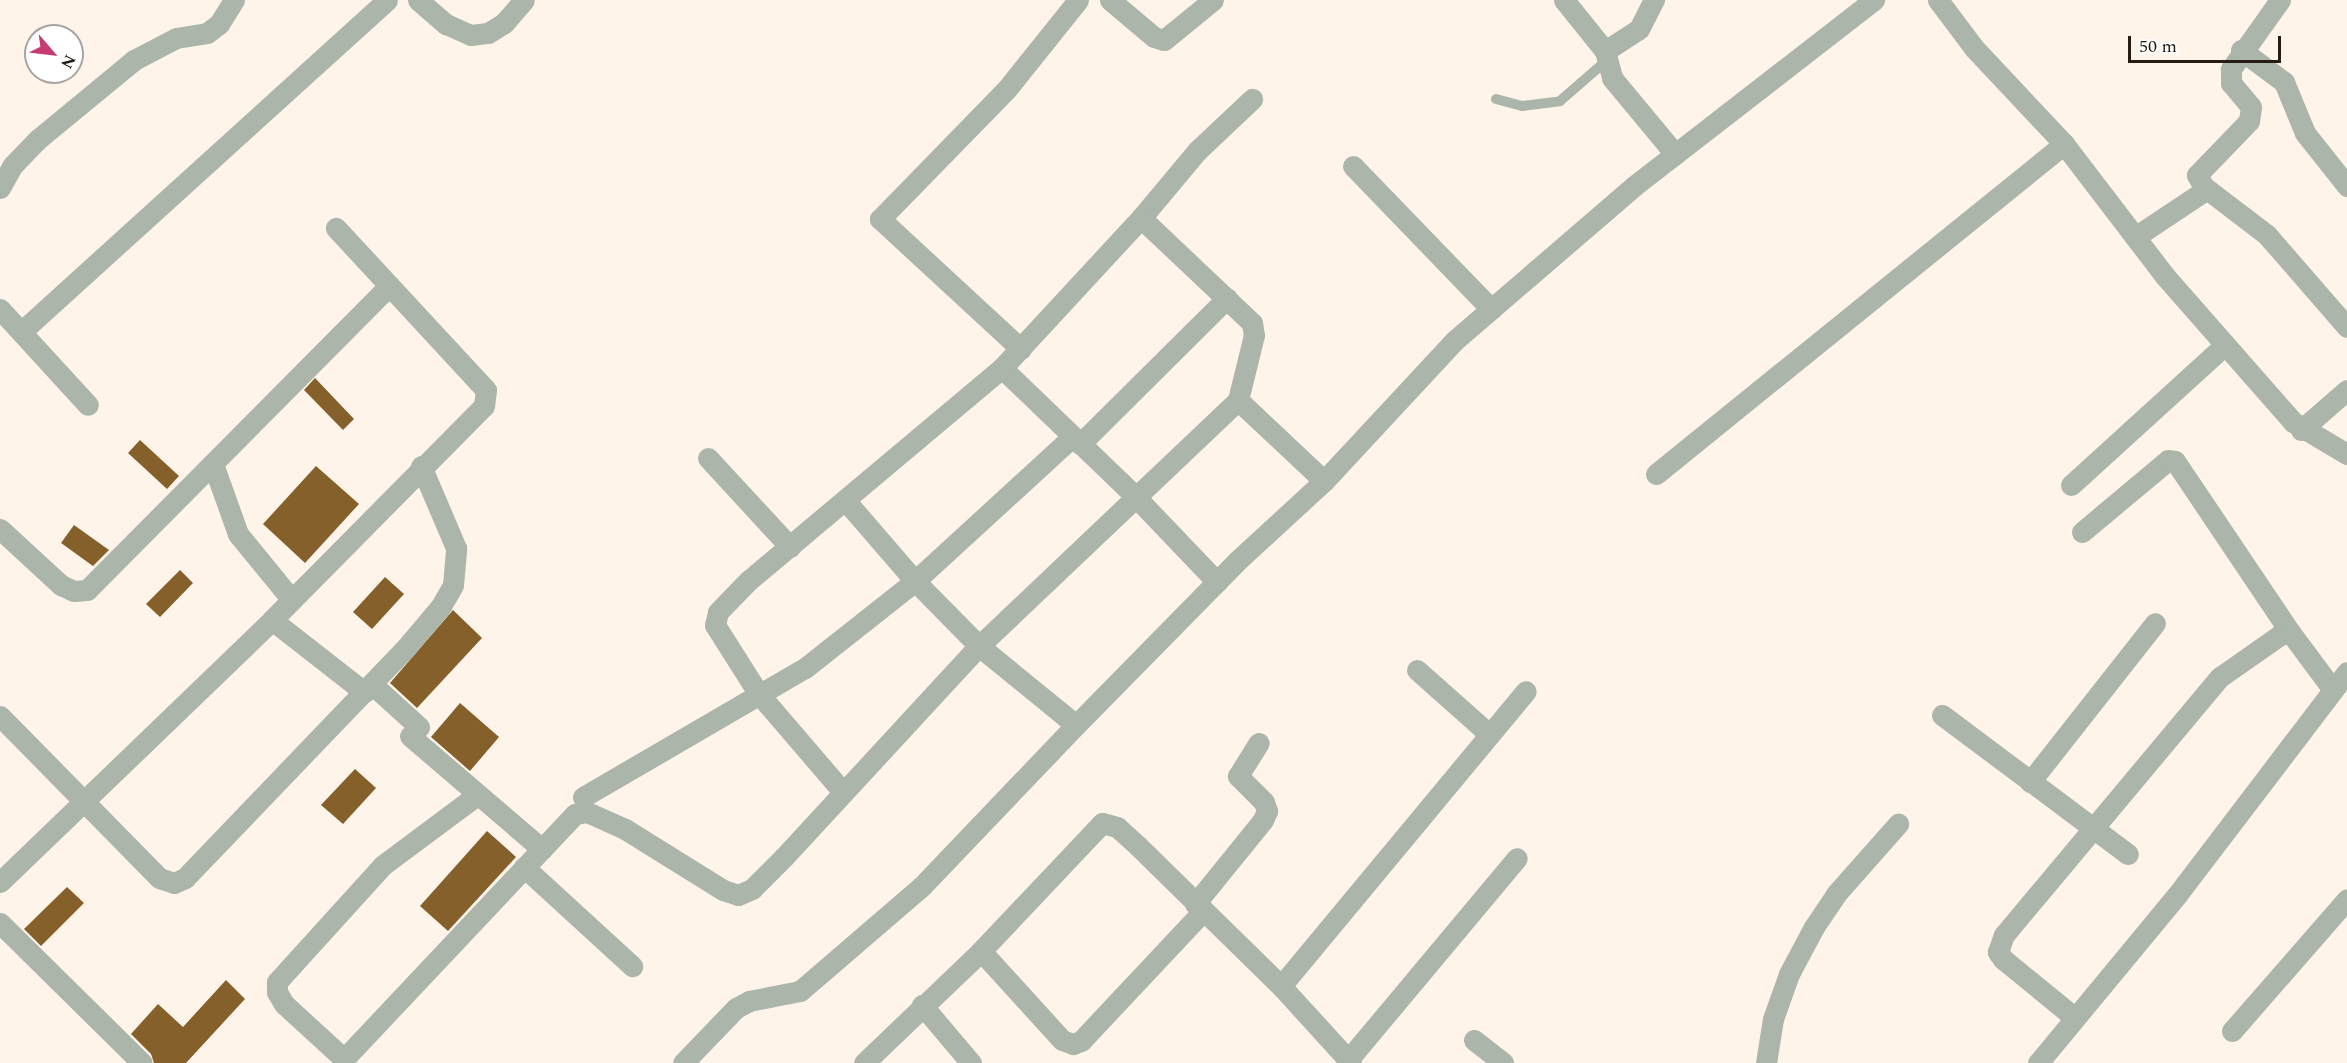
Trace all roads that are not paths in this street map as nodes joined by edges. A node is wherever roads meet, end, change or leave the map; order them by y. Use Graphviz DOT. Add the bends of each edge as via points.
graph roads {
  1 [pos="234,0"];
  2 [pos="387,0"];
  3 [pos="418,0"];
  4 [pos="524,0"];
  5 [pos="1078,0"];
  6 [pos="1110,0"];
  7 [pos="1564,0"];
  8 [pos="1654,0"];
  9 [pos="1874,0"];
  10 [pos="1938,0"];
  11 [pos="2280,0"];
  12 [pos="1207,2"];
  13 [pos="2241,50"];
  14 [pos="1605,56"];
  15 [pos="1252,99"];
  16 [pos="1496,99"];
  17 [pos="2064,144"];
  18 [pos="1675,154"];
  19 [pos="1353,166"];
  20 [pos="2203,186"];
  21 [pos="2347,186"];
  22 [pos="0,188"];
  23 [pos="1141,218"];
  24 [pos="336,228"];
  25 [pos="2135,237"];
  26 [pos="389,286"];
  27 [pos="1227,298"];
  28 [pos="0,309"];
  29 [pos="1491,309"];
  30 [pos="2347,327"];
  31 [pos="21,332"];
  32 [pos="2225,345"];
  33 [pos="1022,349"];
  34 [pos="1002,368"];
  35 [pos="2347,390"];
  36 [pos="1238,400"];
  37 [pos="88,405"];
  38 [pos="2301,430"];
  39 [pos="1076,440"];
  40 [pos="2347,454"];
  41 [pos="708,459"];
  42 [pos="213,464"];
  43 [pos="421,466"];
  44 [pos="1656,474"];
  45 [pos="1324,481"];
  46 [pos="2071,485"];
  47 [pos="1134,495"];
  48 [pos="845,500"];
  49 [pos="0,529"];
  50 [pos="2082,532"];
  51 [pos="790,547"];
  52 [pos="915,581"];
  53 [pos="1217,582"];
  54 [pos="292,600"];
  55 [pos="272,620"];
  56 [pos="2155,622"];
  57 [pos="2290,633"];
  58 [pos="979,646"];
  59 [pos="1417,670"];
  60 [pos="2347,672"];
  61 [pos="2333,690"];
  62 [pos="1526,691"];
  63 [pos="364,692"];
  64 [pos="758,693"];
  65 [pos="1942,715"];
  66 [pos="0,716"];
  67 [pos="1076,725"];
  68 [pos="1490,734"];
  69 [pos="1259,743"];
  70 [pos="2030,782"];
  71 [pos="843,792"];
  72 [pos="477,795"];
  73 [pos="583,797"];
  74 [pos="84,801"];
  75 [pos="1898,824"];
  76 [pos="2095,830"];
  77 [pos="542,849"];
  78 [pos="2128,854"];
  79 [pos="1517,858"];
  80 [pos="524,867"];
  81 [pos="0,882"];
  82 [pos="2347,899"];
  83 [pos="1199,908"];
  84 [pos="0,923"];
  85 [pos="981,951"];
  86 [pos="632,966"];
  87 [pos="1281,986"];
  88 [pos="922,1005"];
  89 [pos="2074,1018"];
  90 [pos="2232,1031"];
  91 [pos="1474,1040"];
  92 [pos="1349,1061"];
  93 [pos="344,1062"];
  94 [pos="2041,1062"];
  95 [pos="142,1063"];
  96 [pos="683,1063"];
  97 [pos="864,1063"];
  98 [pos="971,1063"];
  99 [pos="1503,1063"];
  100 [pos="1766,1063"];
  1 -- 22 [label="street" via="219,24 207,33 176,38 134,60 36,140 13,165"];
  2 -- 31 [label="street"];
  3 -- 4 [label="street" via="446,24 471,35 488,33 504,23"];
  5 -- 33 [label="street" via="1006,90 880,219"];
  6 -- 12 [label="street" via="1154,37 1164,40"];
  7 -- 14 [label="street"];
  8 -- 14 [label="street" via="1639,29"];
  9 -- 18 [label="street"];
  10 -- 17 [label="street" via="1974,48"];
  11 -- 13 [label="street"];
  13 -- 20 [label="street" via="2231,69 2230,83 2252,114 2199,171"];
  13 -- 21 [label="street" via="2284,82 2306,134"];
  14 -- 16 [label="lane" via="1560,101 1522,106"];
  14 -- 18 [label="street" via="1612,78"];
  15 -- 23 [label="street" via="1197,151"];
  17 -- 25 [label="street"];
  17 -- 44 [label="street"];
  18 -- 29 [label="street"];
  19 -- 29 [label="street"];
  20 -- 25 [label="street" via="2201,193"];
  20 -- 30 [label="street" via="2267,235"];
  23 -- 27 [label="street"];
  23 -- 33 [label="street"];
  24 -- 26 [label="street"];
  25 -- 32 [label="street"];
  26 -- 42 [label="street"];
  26 -- 43 [label="street" via="486,390 488,397 484,406"];
  27 -- 36 [label="street" via="1252,323 1254,335"];
  27 -- 39 [label="street"];
  28 -- 31 [label="street"];
  29 -- 45 [label="street" via="1454,341"];
  31 -- 37 [label="street"];
  32 -- 38 [label="street"];
  32 -- 46 [label="street"];
  33 -- 34 [label="street"];
  34 -- 39 [label="street"];
  34 -- 48 [label="street"];
  35 -- 38 [label="street"];
  36 -- 45 [label="street"];
  36 -- 47 [label="street"];
  38 -- 40 [label="street"];
  39 -- 47 [label="street"];
  39 -- 52 [label="street"];
  41 -- 51 [label="street"];
  42 -- 49 [label="street" via="87,590 74,591 61,585"];
  42 -- 54 [label="street" via="238,534"];
  43 -- 54 [label="street"];
  43 -- 63 [label="street" via="453,532 457,564 453,585 441,606"];
  45 -- 53 [label="street"];
  47 -- 53 [label="street"];
  47 -- 58 [label="street"];
  48 -- 51 [label="street"];
  48 -- 52 [label="street"];
  50 -- 57 [label="street" via="2168,460 2175,461"];
  51 -- 64 [label="street" via="728,600 714,625"];
  52 -- 58 [label="street"];
  52 -- 64 [label="street" via="805,668"];
  53 -- 67 [label="street"];
  54 -- 55 [label="street"];
  55 -- 63 [label="street"];
  55 -- 74 [label="street"];
  56 -- 70 [label="street"];
  57 -- 61 [label="street"];
  57 -- 76 [label="street" via="2280,635 2220,677 2199,698"];
  58 -- 67 [label="street"];
  58 -- 71 [label="street"];
  59 -- 68 [label="street"];
  60 -- 61 [label="street"];
  61 -- 89 [label="street" via="2177,895"];
  62 -- 68 [label="street"];
  63 -- 72 [label="street" via="374,686"];
  63 -- 74 [label="street" via="193,870 174,883 159,878"];
  64 -- 71 [label="street"];
  64 -- 73 [label="street"];
  65 -- 70 [label="street"];
  66 -- 74 [label="street"];
  67 -- 96 [label="street" via="922,886 800,991 749,1001 736,1008"];
  68 -- 87 [label="street"];
  69 -- 83 [label="street" via="1238,776 1264,802 1267,811"];
  70 -- 76 [label="street"];
  71 -- 77 [label="street" via="752,889 738,895 587,812 575,814"];
  72 -- 77 [label="street"];
  72 -- 93 [label="street" via="406,844 383,865 277,982 276,992 284,1004"];
  74 -- 81 [label="street"];
  75 -- 100 [label="street" via="1836,894 1814,927 1789,974 1773,1020"];
  76 -- 78 [label="street"];
  76 -- 89 [label="street" via="2004,935 1998,952"];
  77 -- 80 [label="street"];
  79 -- 92 [label="street"];
  80 -- 86 [label="street"];
  80 -- 93 [label="street"];
  82 -- 90 [label="street"];
  83 -- 85 [label="street" via="1117,827 1102,823"];
  83 -- 85 [label="street" via="1081,1041 1073,1044 1062,1040"];
  83 -- 87 [label="street"];
  84 -- 95 [label="street"];
  85 -- 88 [label="street"];
  87 -- 92 [label="street"];
  88 -- 97 [label="street"];
  88 -- 98 [label="street"];
  89 -- 94 [label="street"];
  91 -- 99 [label="street"];
}
